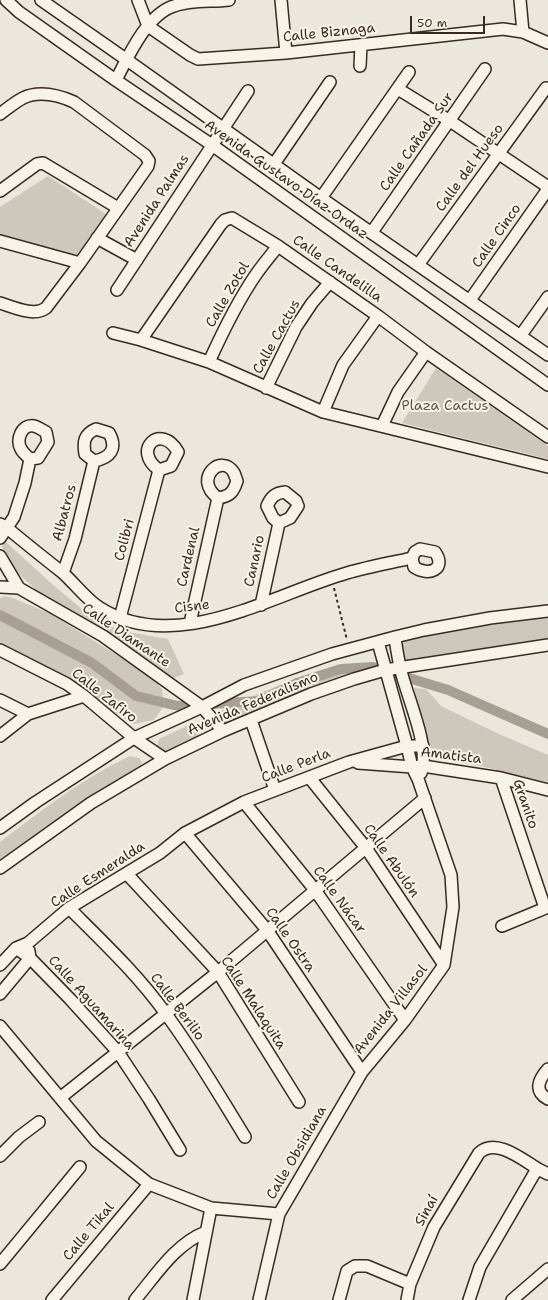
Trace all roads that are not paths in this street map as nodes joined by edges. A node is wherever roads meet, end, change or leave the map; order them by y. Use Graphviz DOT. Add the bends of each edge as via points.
graph roads {
  1 [pos="6,0"];
  2 [pos="41,0"];
  3 [pos="138,0"];
  4 [pos="229,0"];
  5 [pos="281,0"];
  6 [pos="520,0"];
  7 [pos="148,26"];
  8 [pos="523,32"];
  9 [pos="548,43"];
  10 [pos="361,45"];
  11 [pos="286,53"];
  12 [pos="127,60"];
  13 [pos="360,66"];
  14 [pos="485,69"];
  15 [pos="409,72"];
  16 [pos="116,80"];
  17 [pos="330,82"];
  18 [pos="546,88"];
  19 [pos="398,89"];
  20 [pos="248,91"];
  21 [pos="0,114"];
  22 [pos="450,121"];
  23 [pos="223,128"];
  24 [pos="212,145"];
  25 [pos="499,154"];
  26 [pos="274,164"];
  27 [pos="548,188"];
  28 [pos="0,191"];
  29 [pos="321,198"];
  30 [pos="118,208"];
  31 [pos="372,232"];
  32 [pos="97,238"];
  33 [pos="0,241"];
  34 [pos="278,246"];
  35 [pos="136,260"];
  36 [pos="80,263"];
  37 [pos="418,265"];
  38 [pos="330,282"];
  39 [pos="117,290"];
  40 [pos="548,297"];
  41 [pos="470,300"];
  42 [pos="0,303"];
  43 [pos="378,316"];
  44 [pos="113,333"];
  45 [pos="521,335"];
  46 [pos="141,340"];
  47 [pos="426,352"];
  48 [pos="548,355"];
  49 [pos="209,362"];
  50 [pos="548,385"];
  51 [pos="266,388"];
  52 [pos="323,412"];
  53 [pos="382,426"];
  54 [pos="548,437"];
  55 [pos="30,458"];
  56 [pos="94,461"];
  57 [pos="548,467"];
  58 [pos="159,470"];
  59 [pos="218,498"];
  60 [pos="279,523"];
  61 [pos="3,525"];
  62 [pos="0,538"];
  63 [pos="0,556"];
  64 [pos="412,558"];
  65 [pos="63,573"];
  66 [pos="0,587"];
  67 [pos="19,588"];
  68 [pos="261,605"];
  69 [pos="548,611"];
  70 [pos="120,618"];
  71 [pos="190,623"];
  72 [pos="395,637"];
  73 [pos="378,642"];
  74 [pos="548,645"];
  75 [pos="0,650"];
  76 [pos="400,668"];
  77 [pos="385,670"];
  78 [pos="84,696"];
  79 [pos="0,700"];
  80 [pos="202,707"];
  81 [pos="28,714"];
  82 [pos="251,720"];
  83 [pos="222,731"];
  84 [pos="0,736"];
  85 [pos="134,738"];
  86 [pos="407,746"];
  87 [pos="423,746"];
  88 [pos="165,759"];
  89 [pos="349,762"];
  90 [pos="423,766"];
  91 [pos="412,767"];
  92 [pos="309,777"];
  93 [pos="501,778"];
  94 [pos="418,779"];
  95 [pos="276,790"];
  96 [pos="548,790"];
  97 [pos="425,798"];
  98 [pos="244,802"];
  99 [pos="0,828"];
  100 [pos="185,833"];
  101 [pos="366,848"];
  102 [pos="0,868"];
  103 [pos="127,874"];
  104 [pos="314,890"];
  105 [pos="69,908"];
  106 [pos="546,908"];
  107 [pos="502,926"];
  108 [pos="267,930"];
  109 [pos="28,943"];
  110 [pos="16,948"];
  111 [pos="30,958"];
  112 [pos="0,965"];
  113 [pos="444,965"];
  114 [pos="218,972"];
  115 [pos="0,994"];
  116 [pos="165,1013"];
  117 [pos="405,1020"];
  118 [pos="0,1026"];
  119 [pos="118,1052"];
  120 [pos="548,1069"];
  121 [pos="362,1072"];
  122 [pos="60,1098"];
  123 [pos="548,1099"];
  124 [pos="299,1102"];
  125 [pos="39,1122"];
  126 [pos="245,1137"];
  127 [pos="180,1150"];
  128 [pos="0,1156"];
  129 [pos="80,1167"];
  130 [pos="543,1172"];
  131 [pos="149,1184"];
  132 [pos="211,1208"];
  133 [pos="280,1214"];
  134 [pos="206,1232"];
  135 [pos="0,1264"];
  136 [pos="548,1269"];
  137 [pos="410,1284"];
  138 [pos="52,1300"];
  139 [pos="135,1300"];
  140 [pos="193,1300"];
  141 [pos="259,1300"];
  142 [pos="339,1300"];
  143 [pos="407,1300"];
  144 [pos="469,1300"];
  145 [pos="512,1300"];
  1 -- 16 [label="street, Avenida Gustavo Díaz Ordaz" via="19,12"];
  2 -- 12 [label="street, Avenida Gustavo Díaz Ordaz"];
  3 -- 7 [label="street"];
  4 -- 7 [label="street" via="172,6 159,14"];
  5 -- 11 [label="street"];
  6 -- 8 [label="street"];
  7 -- 11 [label="street, Calle Biznaga" via="198,59"];
  7 -- 12 [label="street"];
  8 -- 9 [label="street, Calle Biznaga"];
  8 -- 10 [label="street, Calle Biznaga" via="503,29"];
  10 -- 11 [label="street, Calle Biznaga"];
  10 -- 13 [label="street"];
  12 -- 16 [label="street"];
  12 -- 23 [label="street, Avenida Gustavo Díaz Ordaz"];
  14 -- 22 [label="street, Calle Cañada Sur"];
  15 -- 19 [label="street"];
  16 -- 24 [label="street, Avenida Gustavo Díaz Ordaz"];
  17 -- 26 [label="street"];
  18 -- 25 [label="street, Calle del Hueso"];
  19 -- 22 [label="street"];
  19 -- 29 [label="street"];
  20 -- 23 [label="street, Avenida Palmas"];
  21 -- 30 [label="street" via="24,98 37,94 54,95 74,102 145,155 149,161 148,166"];
  22 -- 25 [label="street"];
  22 -- 31 [label="street, Calle Cañada Sur"];
  23 -- 24 [label="street, Avenida Palmas"];
  23 -- 26 [label="street, Avenida Gustavo Díaz Ordaz"];
  24 -- 35 [label="street, Avenida Palmas"];
  24 -- 50 [label="street, Avenida Gustavo Díaz Ordaz"];
  25 -- 27 [label="street"];
  25 -- 37 [label="street, Calle del Hueso"];
  26 -- 29 [label="street, Avenida Gustavo Díaz Ordaz"];
  27 -- 41 [label="street, Calle Cinco"];
  28 -- 30 [label="street" via="37,164 43,163"];
  29 -- 31 [label="street, Avenida Gustavo Díaz Ordaz"];
  30 -- 32 [label="street"];
  31 -- 37 [label="street, Avenida Gustavo Díaz Ordaz"];
  32 -- 35 [label="street"];
  32 -- 36 [label="street"];
  33 -- 36 [label="street"];
  34 -- 38 [label="street, Calle Candelilla"];
  34 -- 46 [label="street, Calle Candelilla" via="232,218 225,220"];
  34 -- 49 [label="street, Calle Zotol" via="238,303"];
  35 -- 39 [label="street, Avenida Palmas"];
  36 -- 42 [label="street" via="41,312"];
  37 -- 41 [label="street, Avenida Gustavo Díaz Ordaz"];
  38 -- 43 [label="street, Calle Candelilla"];
  38 -- 51 [label="street, Calle Cactus" via="296,327"];
  40 -- 45 [label="street"];
  41 -- 45 [label="street, Avenida Gustavo Díaz Ordaz"];
  43 -- 47 [label="street, Calle Candelilla"];
  43 -- 52 [label="street" via="343,365"];
  44 -- 46 [label="street"];
  45 -- 48 [label="street, Avenida Gustavo Díaz Ordaz"];
  46 -- 49 [label="street"];
  47 -- 53 [label="street" via="398,392"];
  47 -- 54 [label="street, Calle Candelilla"];
  49 -- 51 [label="street"];
  51 -- 52 [label="street"];
  52 -- 53 [label="street"];
  53 -- 57 [label="street"];
  55 -- 61 [label="street" via="14,517"];
  56 -- 65 [label="street, Albatros" via="75,539"];
  58 -- 70 [label="street, Colibri"];
  59 -- 71 [label="street, Cardenal"];
  60 -- 68 [label="street, Canario"];
  61 -- 62 [label="street"];
  61 -- 65 [label="street, Cisne"];
  63 -- 67 [label="street"];
  64 -- 68 [label="street, Cisne" via="346,573"];
  65 -- 70 [label="street, Cisne" via="100,608"];
  66 -- 67 [label="street, Calle Diamante"];
  67 -- 80 [label="street, Calle Diamante" via="103,636"];
  68 -- 71 [label="street, Cisne" via="216,620"];
  69 -- 72 [label="street, Avenida Federalismo" via="424,630"];
  70 -- 71 [label="street, Cisne" via="150,626"];
  72 -- 73 [label="street, Avenida Federalismo"];
  72 -- 76 [label="street"];
  73 -- 77 [label="street, Avenida Villasol"];
  73 -- 80 [label="street, Avenida Federalismo" via="317,659 244,685"];
  74 -- 76 [label="street, Avenida Federalismo"];
  75 -- 78 [label="street, Calle Zafiro" via="67,684"];
  76 -- 77 [label="street, Avenida Federalismo"];
  76 -- 87 [label="street"];
  77 -- 82 [label="street, Avenida Federalismo" via="311,694"];
  77 -- 86 [label="street, Avenida Villasol"];
  78 -- 81 [label="street"];
  78 -- 85 [label="street, Calle Zafiro"];
  79 -- 81 [label="street"];
  80 -- 83 [label="street, Calle Diamante"];
  80 -- 85 [label="street, Avenida Federalismo"];
  81 -- 84 [label="street"];
  82 -- 83 [label="street, Avenida Federalismo"];
  82 -- 95 [label="street"];
  83 -- 88 [label="street, Avenida Federalismo"];
  85 -- 88 [label="street, Calle Zafiro"];
  85 -- 99 [label="street, Avenida Federalismo"];
  86 -- 87 [label="street, Calle Perla"];
  86 -- 89 [label="street, Calle Perla"];
  86 -- 91 [label="street, Avenida Villasol"];
  87 -- 90 [label="street"];
  88 -- 102 [label="street, Avenida Federalismo" via="91,803"];
  89 -- 91 [label="street, Amatista"];
  89 -- 92 [label="street, Calle Perla"];
  90 -- 91 [label="street, Amatista"];
  90 -- 93 [label="street, Amatista"];
  90 -- 94 [label="street"];
  91 -- 94 [label="street, Avenida Villasol"];
  92 -- 95 [label="street, Calle Perla"];
  92 -- 101 [label="street, Calle Abulón"];
  93 -- 96 [label="street, Amatista"];
  93 -- 106 [label="street, Granito"];
  94 -- 97 [label="street, Avenida Villasol"];
  95 -- 98 [label="street, Calle Perla"];
  97 -- 101 [label="street"];
  97 -- 113 [label="street, Avenida Villasol" via="451,875 453,907"];
  98 -- 100 [label="street, Calle Perla"];
  98 -- 104 [label="street, Calle Nácar"];
  100 -- 103 [label="street, Calle Esmeralda"];
  100 -- 108 [label="street, Calle Ostra"];
  101 -- 104 [label="street"];
  101 -- 113 [label="street, Calle Abulón"];
  103 -- 105 [label="street, Calle Esmeralda"];
  103 -- 114 [label="street, Calle Malaquita"];
  104 -- 108 [label="street"];
  104 -- 117 [label="street, Calle Nácar"];
  105 -- 109 [label="street, Calle Esmeralda"];
  105 -- 116 [label="street, Calle Berilio" via="115,953"];
  106 -- 107 [label="street"];
  108 -- 114 [label="street"];
  108 -- 121 [label="street, Calle Ostra"];
  109 -- 110 [label="street, Calle Esmeralda"];
  109 -- 111 [label="street"];
  110 -- 111 [label="street, Calle Aguamarina"];
  110 -- 112 [label="street, Calle Esmeralda"];
  111 -- 115 [label="street"];
  111 -- 119 [label="street, Calle Aguamarina"];
  113 -- 117 [label="street, Avenida Villasol"];
  114 -- 116 [label="street"];
  114 -- 124 [label="street, Calle Malaquita"];
  116 -- 119 [label="street"];
  116 -- 126 [label="street, Calle Berilio"];
  117 -- 121 [label="street, Avenida Villasol"];
  118 -- 122 [label="street, Calle Obsidiana"];
  119 -- 122 [label="street"];
  119 -- 127 [label="street, Calle Aguamarina"];
  120 -- 123 [label="street" via="540,1078 538,1087"];
  121 -- 133 [label="street, Calle Obsidiana"];
  122 -- 131 [label="street, Calle Obsidiana" via="96,1141"];
  125 -- 128 [label="street"];
  129 -- 135 [label="street"];
  130 -- 137 [label="street, Sinaí" via="502,1148 483,1149 434,1227"];
  130 -- 144 [label="street" via="534,1174 480,1267"];
  131 -- 132 [label="street, Calle Obsidiana"];
  131 -- 138 [label="street, Calle Tikal"];
  132 -- 133 [label="street, Calle Obsidiana"];
  132 -- 134 [label="street"];
  133 -- 141 [label="street"];
  134 -- 139 [label="street" via="176,1250"];
  134 -- 140 [label="street"];
  136 -- 145 [label="street"];
  137 -- 142 [label="street" via="367,1266 355,1266 347,1271"];
  137 -- 143 [label="street, Sinaí"];
}
